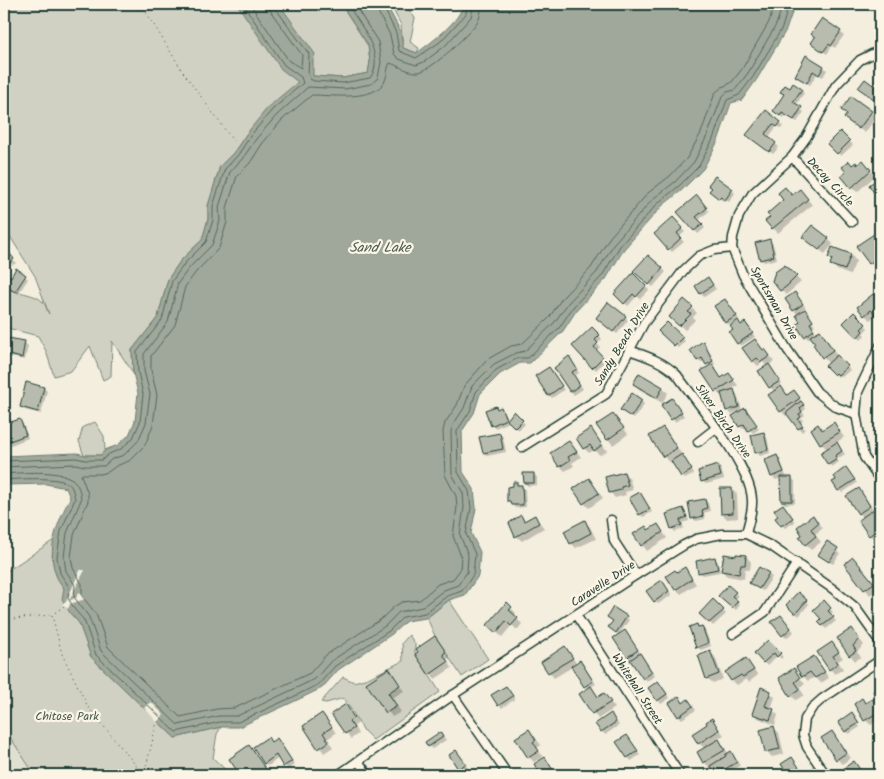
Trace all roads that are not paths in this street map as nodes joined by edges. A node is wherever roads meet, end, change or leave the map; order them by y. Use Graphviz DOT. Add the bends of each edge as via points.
graph roads {
  1 [pos="880,50"];
  2 [pos="792,157"];
  3 [pos="852,222"];
  4 [pos="732,248"];
  5 [pos="880,346"];
  6 [pos="629,350"];
  7 [pos="856,414"];
  8 [pos="716,428"];
  9 [pos="698,442"];
  10 [pos="522,447"];
  11 [pos="880,480"];
  12 [pos="611,520"];
  13 [pos="746,534"];
  14 [pos="798,564"];
  15 [pos="636,575"];
  16 [pos="576,615"];
  17 [pos="732,634"];
  18 [pos="880,642"];
  19 [pos="880,660"];
  20 [pos="453,695"];
  21 [pos="358,761"];
  22 [pos="338,775"];
  23 [pos="368,775"];
  24 [pos="508,775"];
  25 [pos="680,775"];
  26 [pos="826,775"];
  1 -- 2 [label="street" via="860,60 836,85"];
  2 -- 3 [label="street, Decoy Circle"];
  2 -- 4 [label="street" via="748,200 739,216"];
  4 -- 6 [label="street, Sandy Beach Drive" via="699,256 683,271 644,322"];
  4 -- 7 [label="street, Sportsman Drive" via="743,275 817,392 836,407"];
  5 -- 7 [label="street" via="858,392"];
  6 -- 8 [label="street, Silver Birch Drive" via="669,367"];
  6 -- 10 [label="street, Sandy Beach Drive" via="606,394"];
  7 -- 11 [label="street" via="864,457"];
  8 -- 9 [label="street"];
  8 -- 13 [label="street, Silver Birch Drive" via="741,466 750,487 752,502"];
  12 -- 15 [label="street" via="614,541"];
  13 -- 14 [label="street, Caravelle Drive"];
  13 -- 15 [label="street, Caravelle Drive" via="696,539"];
  14 -- 17 [label="street" via="765,612"];
  14 -- 18 [label="street, Caravelle Drive" via="855,607"];
  15 -- 16 [label="street, Caravelle Drive"];
  16 -- 20 [label="street, Caravelle Drive"];
  16 -- 25 [label="street, Whitehall Street"];
  19 -- 26 [label="street" via="822,699 805,720 803,735 807,747"];
  20 -- 21 [label="street, Caravelle Drive"];
  20 -- 24 [label="street"];
  21 -- 22 [label="street, Caravelle Drive"];
  21 -- 23 [label="street"];
}
